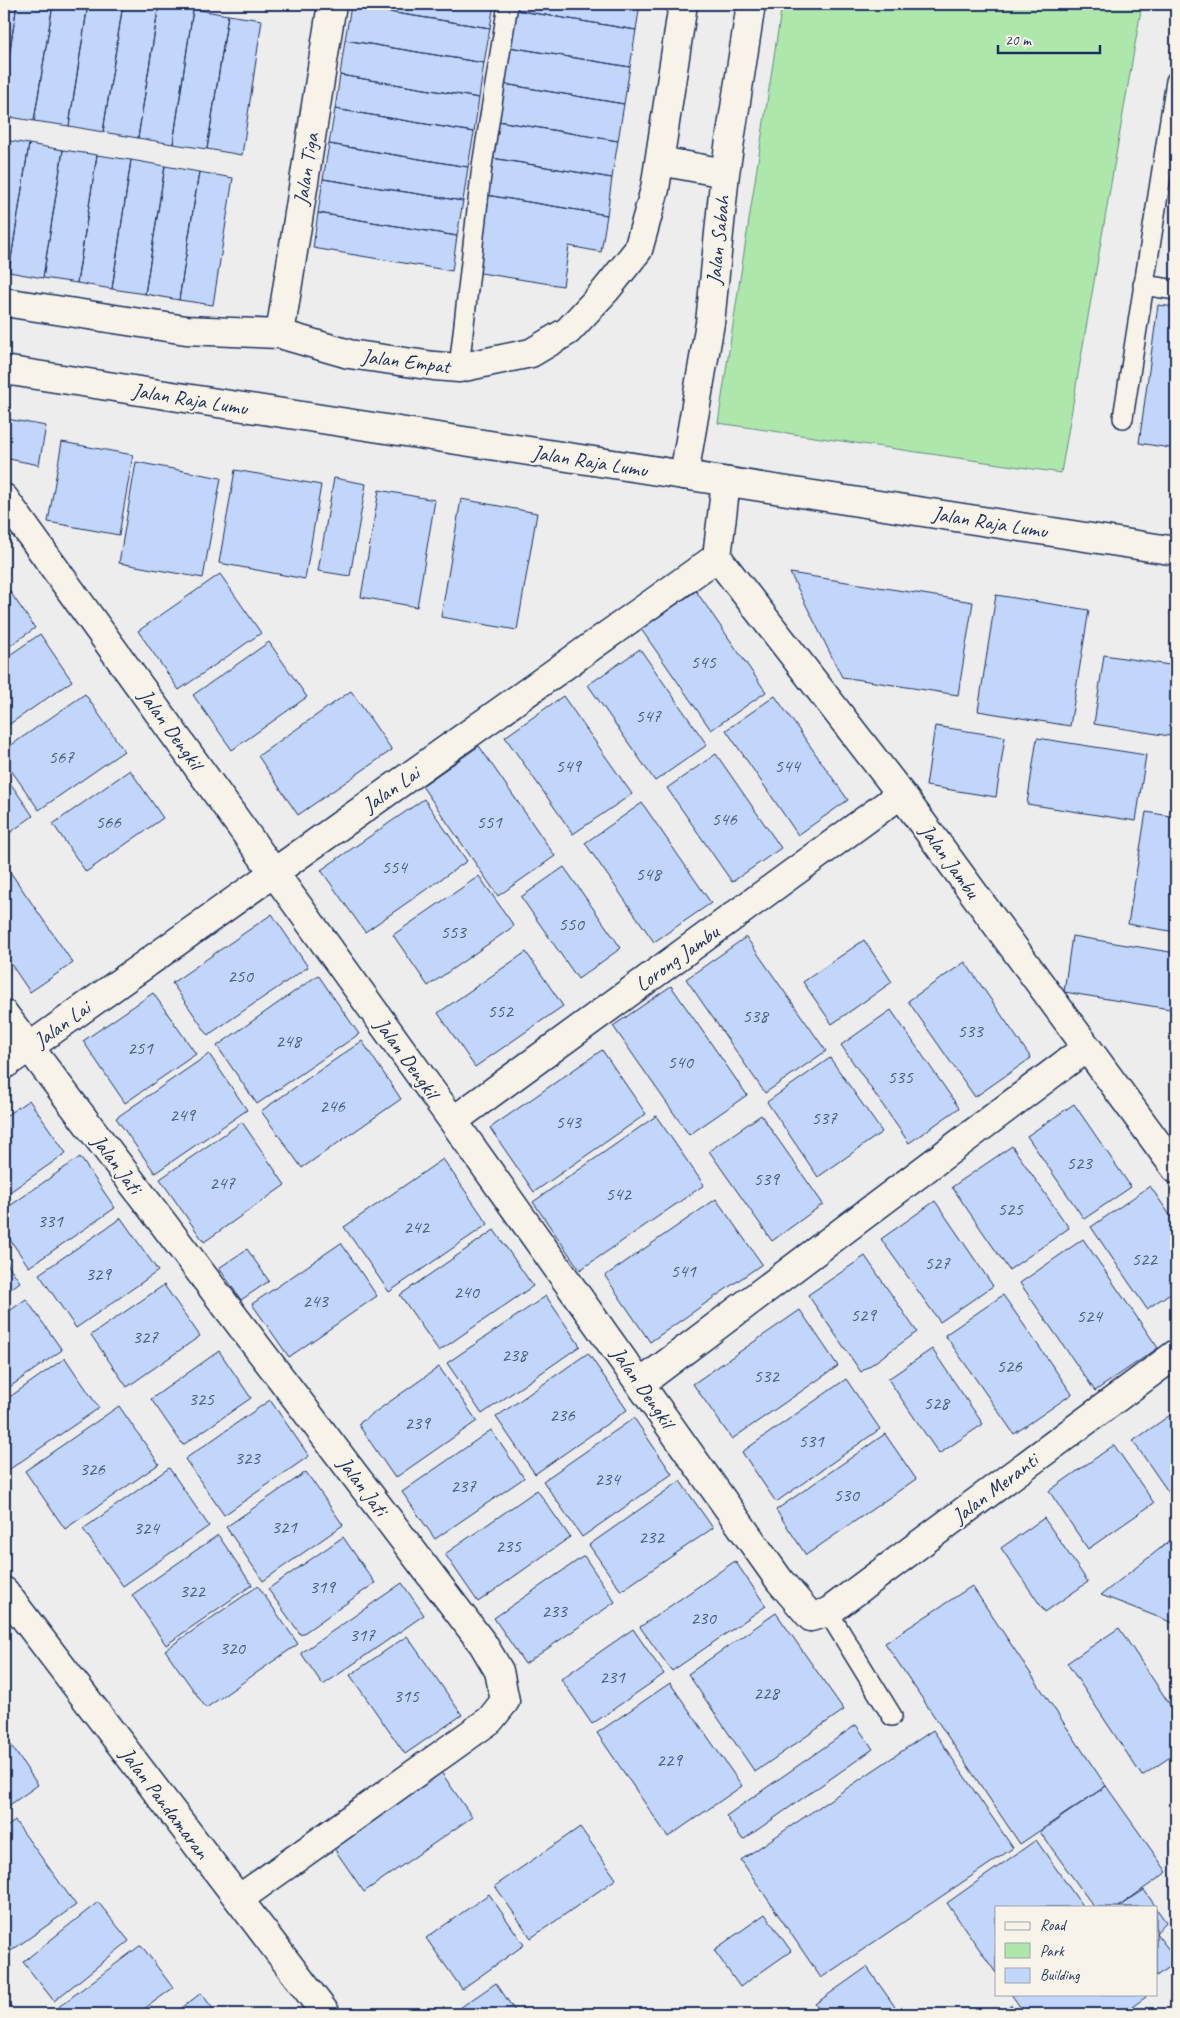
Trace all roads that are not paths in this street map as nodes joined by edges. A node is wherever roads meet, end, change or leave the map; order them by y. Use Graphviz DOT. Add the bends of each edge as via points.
graph roads {
  1 [pos="332,4"];
  2 [pos="508,4"];
  3 [pos="683,4"];
  4 [pos="751,4"];
  5 [pos="1176,82"];
  6 [pos="660,162"];
  7 [pos="725,173"];
  8 [pos="1143,285"];
  9 [pos="1176,290"];
  10 [pos="4,302"];
  11 [pos="280,334"];
  12 [pos="458,368"];
  13 [pos="4,370"];
  14 [pos="1123,418"];
  15 [pos="684,475"];
  16 [pos="726,482"];
  17 [pos="4,498"];
  18 [pos="1176,551"];
  19 [pos="717,557"];
  20 [pos="901,794"];
  21 [pos="274,873"];
  22 [pos="4,1014"];
  23 [pos="29,1048"];
  24 [pos="1086,1048"];
  25 [pos="4,1065"];
  26 [pos="453,1121"];
  27 [pos="1176,1169"];
  28 [pos="1176,1354"];
  29 [pos="640,1383"];
  30 [pos="4,1591"];
  31 [pos="819,1615"];
  32 [pos="892,1716"];
  33 [pos="239,1900"];
  34 [pos="326,2014"];
  1 -- 11 [label="street, Jalan Tiga"];
  2 -- 12 [label="lane" via="482,166"];
  3 -- 6 [label="street, Jalan Empat"];
  4 -- 7 [label="street, Jalan Sabah"];
  5 -- 8 [label="lane"];
  6 -- 7 [label="street"];
  6 -- 12 [label="street, Jalan Empat" via="638,250 568,330 531,353"];
  7 -- 15 [label="street, Jalan Sabah" via="710,322"];
  8 -- 9 [label="lane"];
  8 -- 14 [label="lane"];
  10 -- 11 [label="street, Jalan Empat" via="186,330"];
  11 -- 12 [label="street, Jalan Empat" via="349,354"];
  13 -- 15 [label="street, Jalan Raja Lumu"];
  15 -- 16 [label="street, Jalan Raja Lumu"];
  16 -- 18 [label="street, Jalan Raja Lumu"];
  16 -- 19 [label="street"];
  17 -- 21 [label="street, Jalan Dengkil"];
  19 -- 20 [label="street, Jalan Jambu"];
  19 -- 21 [label="street, Jalan Lai"];
  20 -- 24 [label="street, Jalan Jambu"];
  20 -- 26 [label="street, Lorong Jambu"];
  21 -- 23 [label="street, Jalan Lai"];
  21 -- 26 [label="street, Jalan Dengkil"];
  22 -- 23 [label="street, Jalan Jati"];
  23 -- 25 [label="street, Jalan Lai"];
  23 -- 33 [label="street, Jalan Jati" via="483,1644 499,1671 505,1701 490,1720"];
  24 -- 27 [label="street, Jalan Jambu"];
  24 -- 29 [label="street"];
  26 -- 29 [label="street, Jalan Dengkil"];
  28 -- 31 [label="street, Jalan Meranti"];
  29 -- 31 [label="street, Jalan Dengkil" via="780,1581"];
  30 -- 33 [label="street, Jalan Pandamaran"];
  31 -- 32 [label="lane"];
  33 -- 34 [label="street, Jalan Pandamaran"];
}
